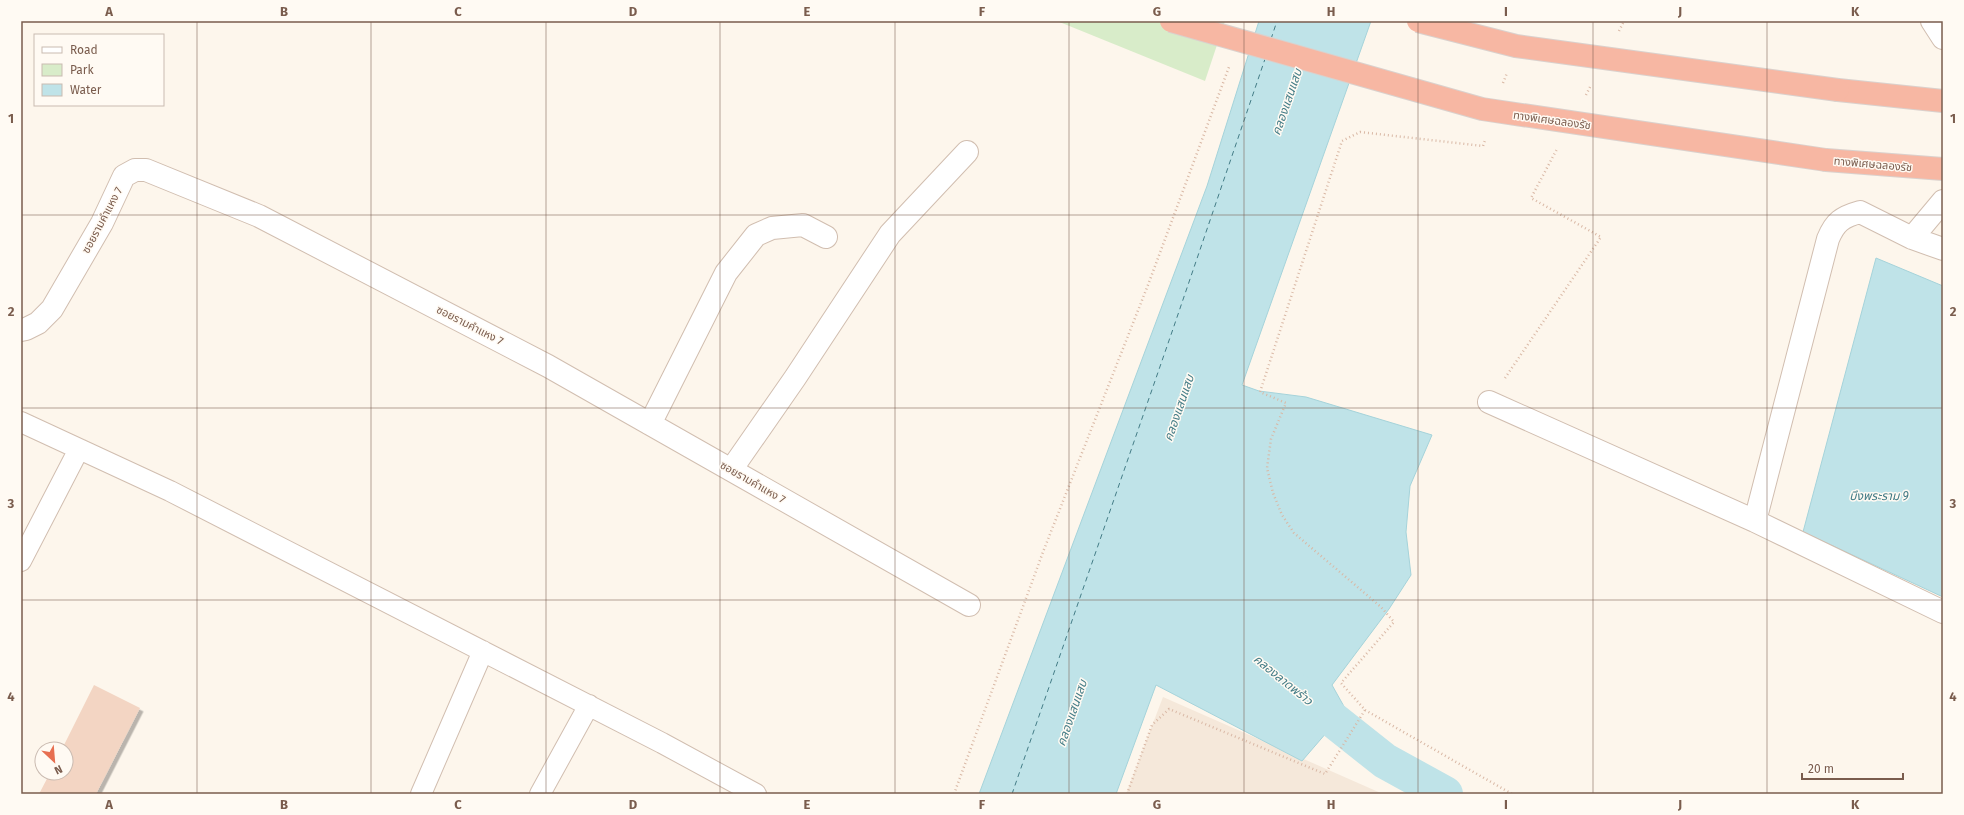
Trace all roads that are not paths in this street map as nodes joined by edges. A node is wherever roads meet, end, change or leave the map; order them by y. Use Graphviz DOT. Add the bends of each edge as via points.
graph roads {
  1 [pos="1171,21"];
  2 [pos="1418,21"];
  3 [pos="1932,21"];
  4 [pos="1943,38"];
  5 [pos="1943,101"];
  6 [pos="967,152"];
  7 [pos="1943,169"];
  8 [pos="1943,201"];
  9 [pos="826,237"];
  10 [pos="1912,238"];
  11 [pos="1943,249"];
  12 [pos="21,330"];
  13 [pos="1489,402"];
  14 [pos="21,422"];
  15 [pos="650,424"];
  16 [pos="79,449"];
  17 [pos="731,470"];
  18 [pos="1755,522"];
  19 [pos="21,561"];
  20 [pos="969,605"];
  21 [pos="1943,612"];
  22 [pos="483,651"];
  23 [pos="589,706"];
  24 [pos="421,794"];
  25 [pos="540,794"];
  26 [pos="756,794"];
  1 -- 7 [label="highway, ทางพิเศษฉลองรัช, bridge" via="1482,109 1826,160"];
  2 -- 5 [label="highway, bridge" via="1516,46 1838,90"];
  3 -- 4 [label="street"];
  6 -- 17 [label="street" via="890,234"];
  8 -- 10 [label="street"];
  9 -- 15 [label="street" via="804,225 772,228 756,235 726,273"];
  10 -- 11 [label="street"];
  10 -- 18 [label="street" via="1860,212 1836,223 1832,229"];
  12 -- 15 [label="street, ซอยรามคำแหง 7" via="38,323 52,309 102,223 124,176 135,170 146,170 259,216 548,366"];
  13 -- 18 [label="street"];
  14 -- 16 [label="lane"];
  15 -- 17 [label="street, ซอยรามคำแหง 7"];
  16 -- 19 [label="lane"];
  16 -- 22 [label="lane" via="170,491"];
  17 -- 20 [label="street, ซอยรามคำแหง 7"];
  18 -- 21 [label="street"];
  22 -- 23 [label="lane"];
  22 -- 24 [label="lane"];
  23 -- 25 [label="lane"];
  23 -- 26 [label="lane"];
}
